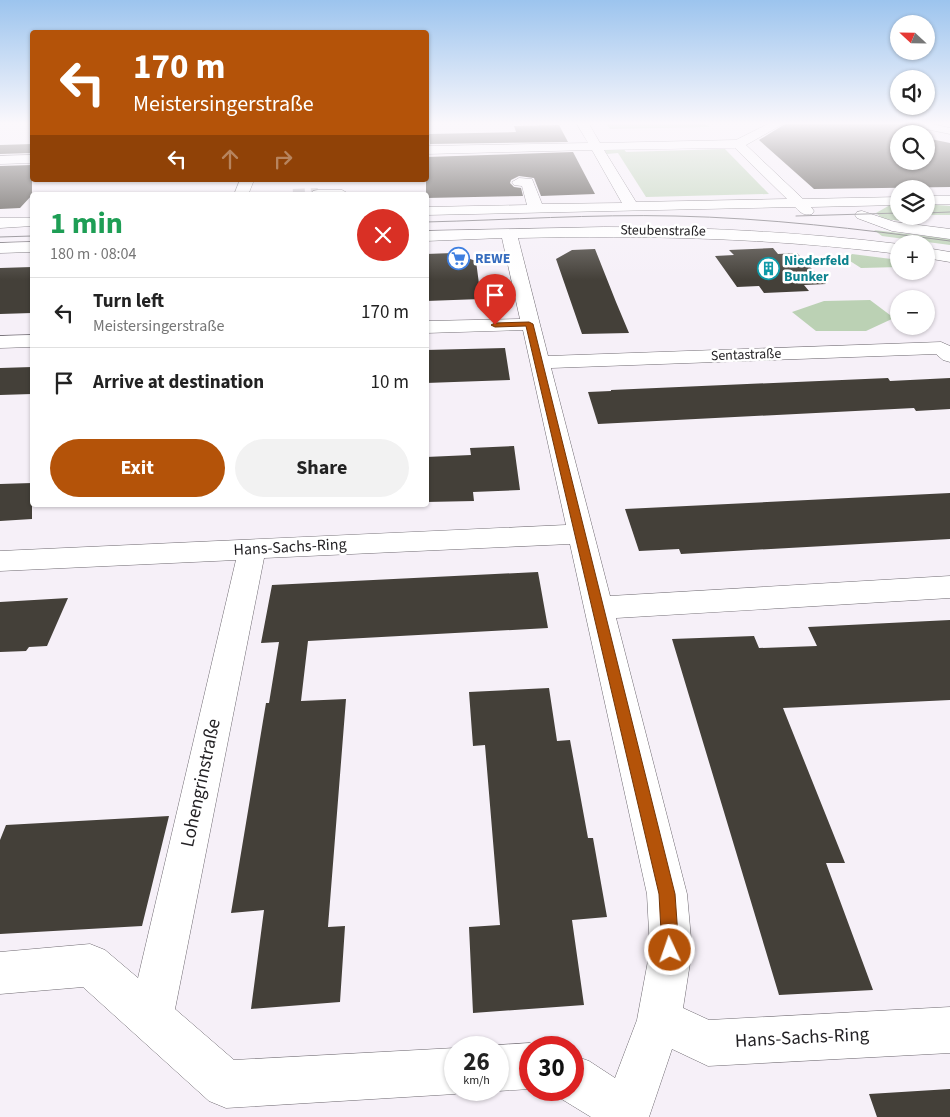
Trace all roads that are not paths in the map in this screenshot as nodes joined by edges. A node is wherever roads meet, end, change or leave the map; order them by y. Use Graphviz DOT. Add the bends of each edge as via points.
graph roads {
  1 [pos="614,176"];
  2 [pos="771,176"];
  3 [pos="519,182"];
  4 [pos="890,202"];
  5 [pos="800,204"];
  6 [pos="862,204"];
  7 [pos="631,206"];
  8 [pos="536,209"];
  9 [pos="429,210"];
  10 [pos="30,222"];
  11 [pos="0,223"];
  12 [pos="905,228"];
  13 [pos="950,230"];
  14 [pos="509,233"];
  15 [pos="950,234"];
  16 [pos="770,235"];
  17 [pos="429,236"];
  18 [pos="890,246"];
  19 [pos="30,247"];
  20 [pos="0,248"];
  21 [pos="890,248"];
  22 [pos="935,255"];
  23 [pos="950,257"];
  24 [pos="529,324"];
  25 [pos="429,327"];
  26 [pos="30,341"];
  27 [pos="0,342"];
  28 [pos="950,356"];
  29 [pos="538,362"];
  30 [pos="580,534"];
  31 [pos="252,549"];
  32 [pos="0,561"];
  33 [pos="950,587"];
  34 [pos="598,608"];
  35 [pos="0,973"];
  36 [pos="151,1017"];
  37 [pos="659,1020"];
  38 [pos="950,1030"];
  39 [pos="444,1072"];
  40 [pos="584,1086"];
  41 [pos="626,1114"];
  1 -- 7 [label="street"];
  2 -- 5 [label="street"];
  3 -- 8 [label="street" via="527,182"];
  4 -- 6 [label="street" via="868,210"];
  5 -- 6 [label="street, Steubenstraße"];
  5 -- 7 [label="street, Steubenstraße"];
  5 -- 16 [label="street" via="816,223 806,230"];
  6 -- 12 [label="street" via="884,224"];
  6 -- 18 [label="street" via="861,224 864,230"];
  7 -- 8 [label="street, Steubenstraße"];
  8 -- 9 [label="street, Steubenstraße" via="443,207"];
  10 -- 11 [label="street"];
  12 -- 13 [label="street" via="923,226"];
  12 -- 15 [label="street"];
  14 -- 16 [label="street, Steubenstraße" via="624,230"];
  14 -- 17 [label="street, Steubenstraße"];
  14 -- 24 [label="street"];
  16 -- 21 [label="street, Steubenstraße"];
  19 -- 20 [label="street"];
  22 -- 23 [label="street"];
  24 -- 25 [label="street"];
  24 -- 29 [label="street"];
  26 -- 27 [label="street"];
  28 -- 29 [label="street, Sentastraße" via="941,348"];
  29 -- 30 [label="street"];
  30 -- 31 [label="street, Hans-Sachs-Ring"];
  30 -- 34 [label="street"];
  31 -- 32 [label="street, Hans-Sachs-Ring"];
  31 -- 36 [label="street, Lohengrinstraße"];
  33 -- 34 [label="street"];
  34 -- 37 [label="street" via="667,894 670,950"];
  35 -- 36 [label="street" via="90,965"];
  36 -- 39 [label="street" via="226,1084"];
  37 -- 38 [label="street, Hans-Sachs-Ring" via="708,1044"];
  37 -- 41 [label="street"];
  40 -- 41 [label="street"];
}
